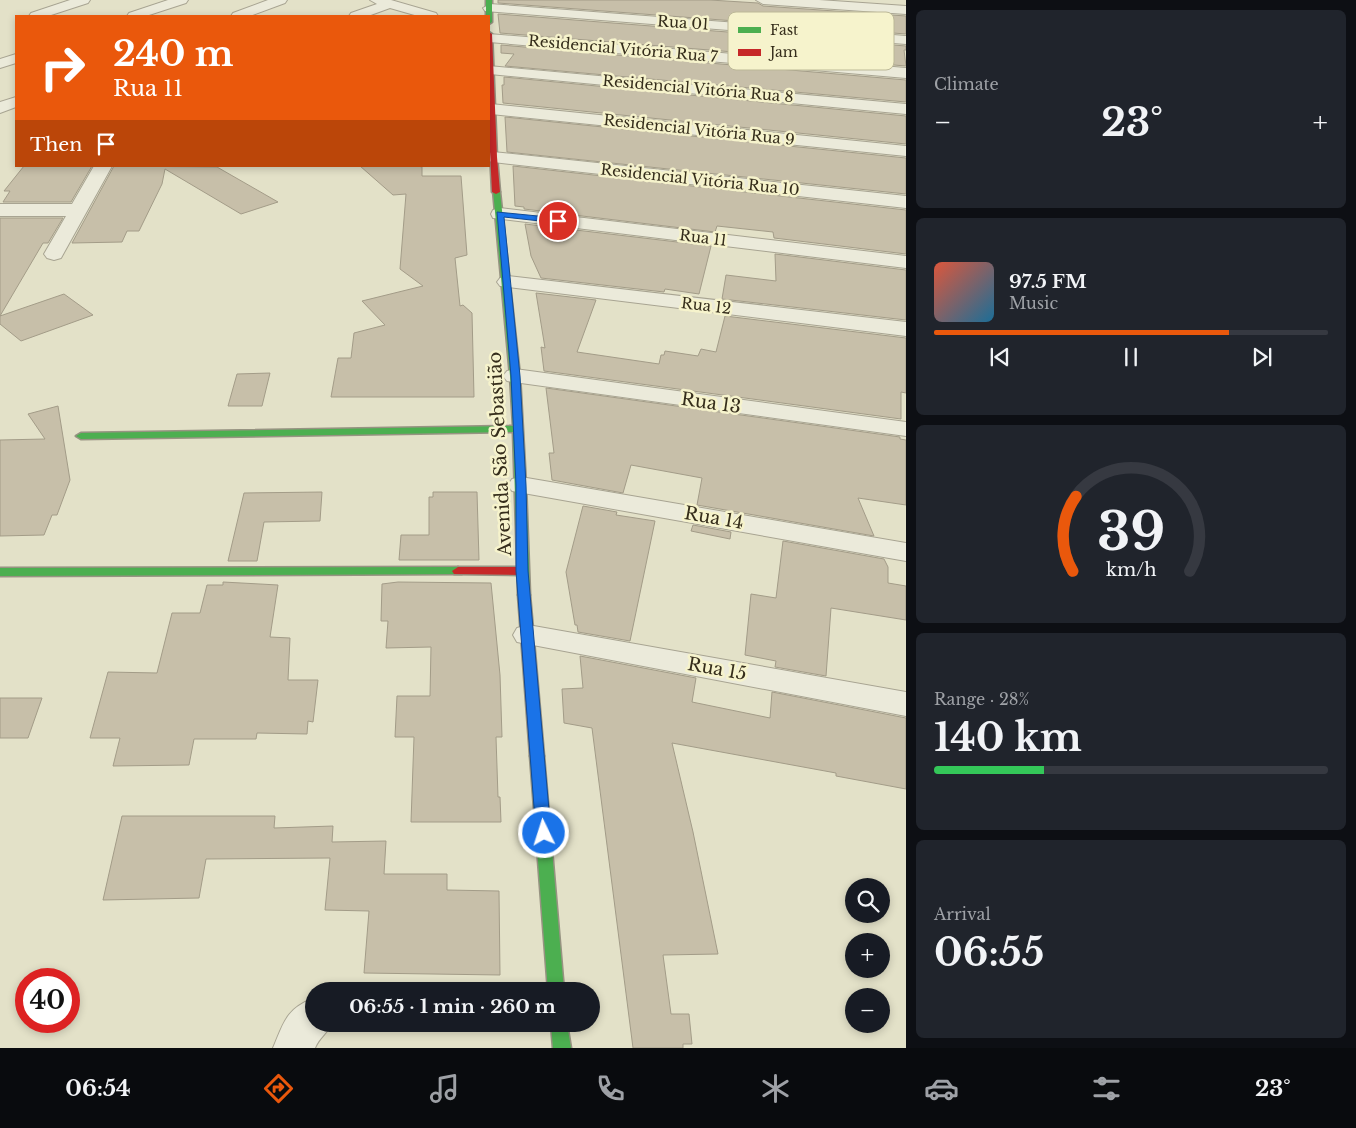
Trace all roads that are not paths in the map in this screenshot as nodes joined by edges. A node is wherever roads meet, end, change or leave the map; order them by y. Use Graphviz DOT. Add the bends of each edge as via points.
graph roads {
  1 [pos="83,0"];
  2 [pos="180,0"];
  3 [pos="280,0"];
  4 [pos="763,0"];
  5 [pos="383,2"];
  6 [pos="489,4"];
  7 [pos="906,10"];
  8 [pos="39,15"];
  9 [pos="137,15"];
  10 [pos="241,15"];
  11 [pos="358,15"];
  12 [pos="428,15"];
  13 [pos="728,25"];
  14 [pos="490,36"];
  15 [pos="728,57"];
  16 [pos="15,58"];
  17 [pos="0,64"];
  18 [pos="490,70"];
  19 [pos="872,70"];
  20 [pos="906,73"];
  21 [pos="15,102"];
  22 [pos="0,108"];
  23 [pos="906,109"];
  24 [pos="490,114"];
  25 [pos="906,151"];
  26 [pos="493,157"];
  27 [pos="102,167"];
  28 [pos="906,202"];
  29 [pos="0,210"];
  30 [pos="79,210"];
  31 [pos="500,214"];
  32 [pos="54,254"];
  33 [pos="906,262"];
  34 [pos="507,282"];
  35 [pos="906,329"];
  36 [pos="515,376"];
  37 [pos="906,429"];
  38 [pos="518,430"];
  39 [pos="81,436"];
  40 [pos="521,485"];
  41 [pos="906,552"];
  42 [pos="522,571"];
  43 [pos="0,572"];
  44 [pos="528,635"];
  45 [pos="906,704"];
  46 [pos="555,982"];
  47 [pos="305,1025"];
  48 [pos="560,1032"];
  49 [pos="294,1048"];
  50 [pos="562,1048"];
  1 -- 8 [label="street"];
  2 -- 9 [label="street"];
  3 -- 10 [label="street"];
  4 -- 7 [label="street"];
  5 -- 11 [label="street"];
  5 -- 12 [label="street"];
  6 -- 13 [label="street, Rua 01"];
  14 -- 15 [label="street, Residencial Vitória Rua 7"];
  16 -- 17 [label="street"];
  18 -- 23 [label="street, Residencial Vitória Rua 8"];
  18 -- 24 [label="street, Avenida São Sebastião"];
  19 -- 20 [label="street, Residencial Vitória Rua 7"];
  21 -- 22 [label="street"];
  24 -- 25 [label="street, Residencial Vitória Rua 9"];
  24 -- 26 [label="street, Avenida São Sebastião"];
  26 -- 28 [label="street, Residencial Vitória Rua 10"];
  26 -- 31 [label="street, Avenida São Sebastião"];
  27 -- 30 [label="street"];
  29 -- 30 [label="street"];
  30 -- 32 [label="street"];
  31 -- 33 [label="street, Rua 11"];
  31 -- 34 [label="street, Avenida São Sebastião"];
  34 -- 35 [label="street, Rua 12"];
  34 -- 36 [label="street, Avenida São Sebastião"];
  36 -- 37 [label="street, Rua 13"];
  36 -- 38 [label="street, Avenida São Sebastião"];
  38 -- 39 [label="street"];
  38 -- 40 [label="street, Avenida São Sebastião"];
  40 -- 41 [label="street, Rua 14"];
  40 -- 42 [label="street, Avenida São Sebastião"];
  42 -- 43 [label="street"];
  42 -- 44 [label="street, Avenida São Sebastião"];
  44 -- 45 [label="street, Rua 15"];
  44 -- 46 [label="street, Avenida São Sebastião"];
  47 -- 49 [label="street"];
  48 -- 50 [label="street"];
}
